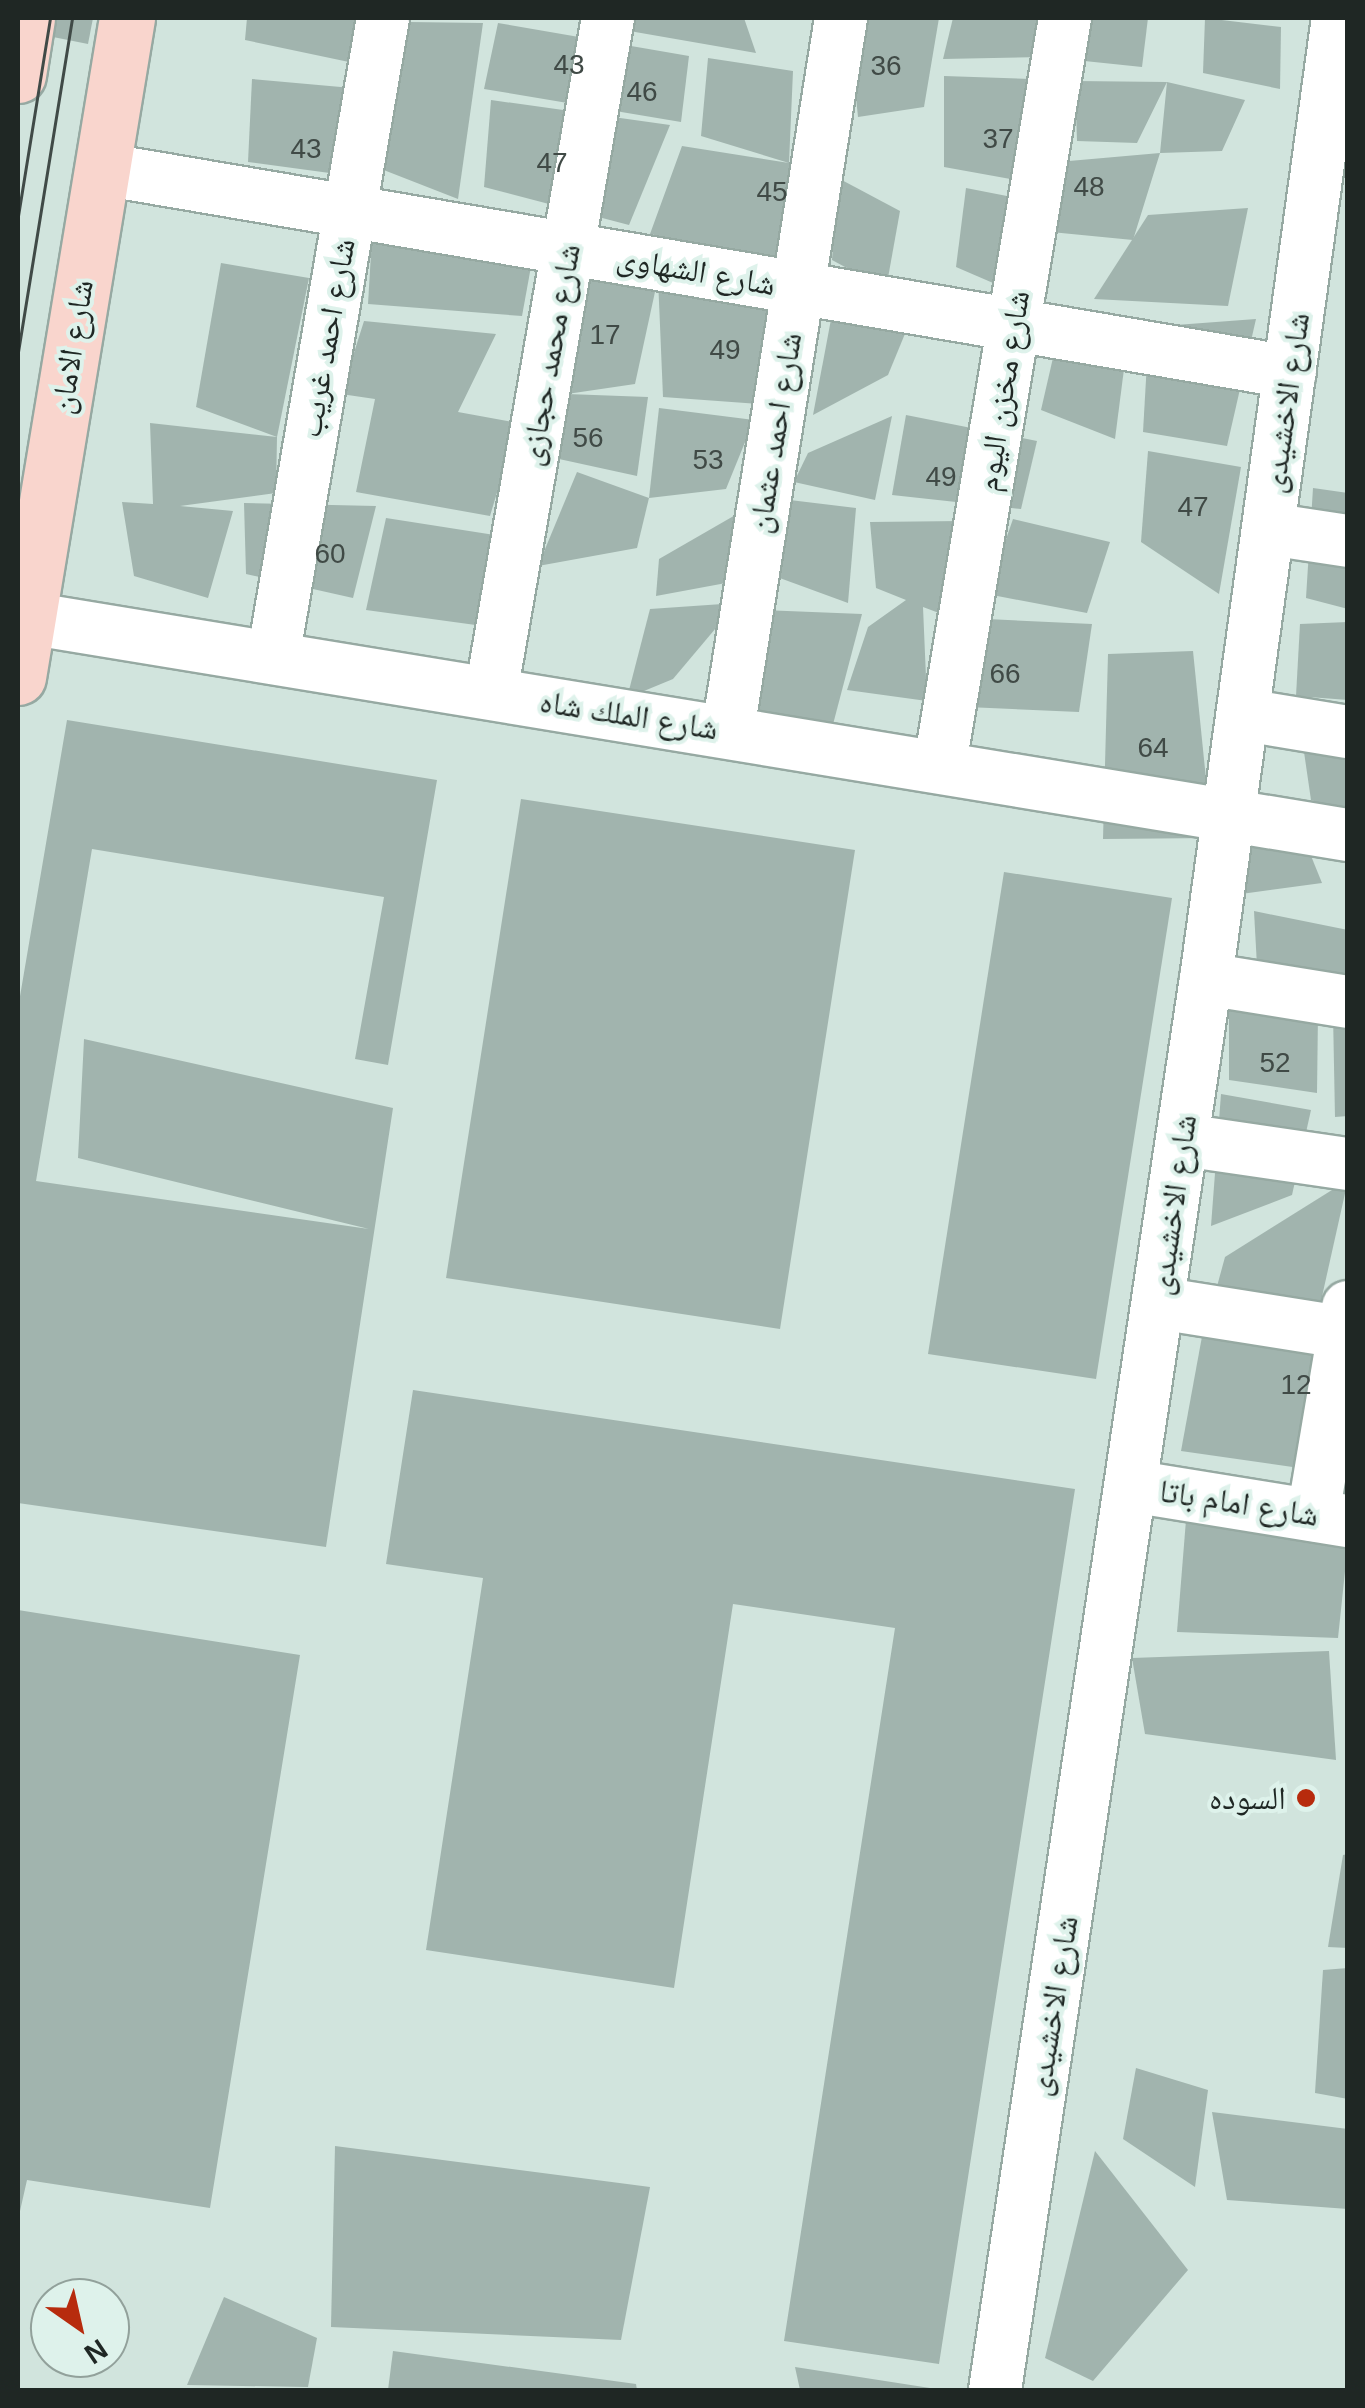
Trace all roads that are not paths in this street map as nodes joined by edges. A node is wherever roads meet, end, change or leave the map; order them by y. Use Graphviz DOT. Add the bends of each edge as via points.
graph roads {
  1 [pos="27,18"];
  2 [pos="127,18"];
  3 [pos="382,18"];
  4 [pos="608,18"];
  5 [pos="841,18"];
  6 [pos="1065,18"];
  7 [pos="1338,18"];
  8 [pos="18,75"];
  9 [pos="1334,145"];
  10 [pos="102,169"];
  11 [pos="349,211"];
  12 [pos="568,249"];
  13 [pos="798,288"];
  14 [pos="1014,325"];
  15 [pos="1290,372"];
  16 [pos="1269,529"];
  17 [pos="1348,541"];
  18 [pos="22,644"];
  19 [pos="272,658"];
  20 [pos="491,693"];
  21 [pos="1244,715"];
  22 [pos="728,730"];
  23 [pos="1348,732"];
  24 [pos="940,764"];
  25 [pos="1230,811"];
  26 [pos="1348,835"];
  27 [pos="1206,980"];
  28 [pos="1348,1002"];
  29 [pos="1182,1140"];
  30 [pos="1348,1164"];
  31 [pos="1158,1303"];
  32 [pos="1346,1324"];
  33 [pos="1131,1486"];
  34 [pos="1330,1518"];
  35 [pos="995,2390"];
  1 -- 8 [label="street"];
  2 -- 10 [label="street, شارع الامان"];
  3 -- 11 [label="street, شارع احمد غريب"];
  4 -- 12 [label="street, شارع محمد حجازى"];
  5 -- 13 [label="street, شارع احمد عثمان"];
  6 -- 14 [label="street, شارع مخزن اليوم"];
  7 -- 9 [label="street, شارع الاخشيدى"];
  9 -- 15 [label="street, شارع الاخشيدى"];
  10 -- 11 [label="street, شارع الشهاوى"];
  10 -- 18 [label="street, شارع الامان"];
  11 -- 12 [label="street, شارع الشهاوى"];
  11 -- 19 [label="street, شارع احمد غريب"];
  12 -- 13 [label="street, شارع الشهاوى"];
  12 -- 20 [label="street, شارع محمد حجازى"];
  13 -- 14 [label="street, شارع الشهاوى"];
  13 -- 22 [label="street, شارع احمد عثمان"];
  14 -- 15 [label="street, شارع الشهاوى"];
  14 -- 24 [label="street, شارع مخزن اليوم"];
  15 -- 16 [label="street, شارع الاخشيدى"];
  16 -- 17 [label="street"];
  16 -- 21 [label="street, شارع الاخشيدى"];
  18 -- 19 [label="street, شارع الملك شاه"];
  19 -- 20 [label="street, شارع الملك شاه"];
  20 -- 22 [label="street, شارع الملك شاه"];
  21 -- 23 [label="street"];
  21 -- 25 [label="street, شارع الاخشيدى"];
  22 -- 24 [label="street, شارع الملك شاه"];
  24 -- 25 [label="street, شارع الملك شاه"];
  25 -- 26 [label="street, شارع الملك شاه"];
  25 -- 27 [label="street, شارع الاخشيدى"];
  27 -- 28 [label="street"];
  27 -- 29 [label="street, شارع الاخشيدى"];
  29 -- 30 [label="street"];
  29 -- 31 [label="street, شارع الاخشيدى"];
  31 -- 32 [label="street"];
  31 -- 33 [label="street, شارع الاخشيدى"];
  32 -- 34 [label="street"];
  33 -- 34 [label="street, شارع امام باتا"];
  33 -- 35 [label="street, شارع الاخشيدى"];
}
